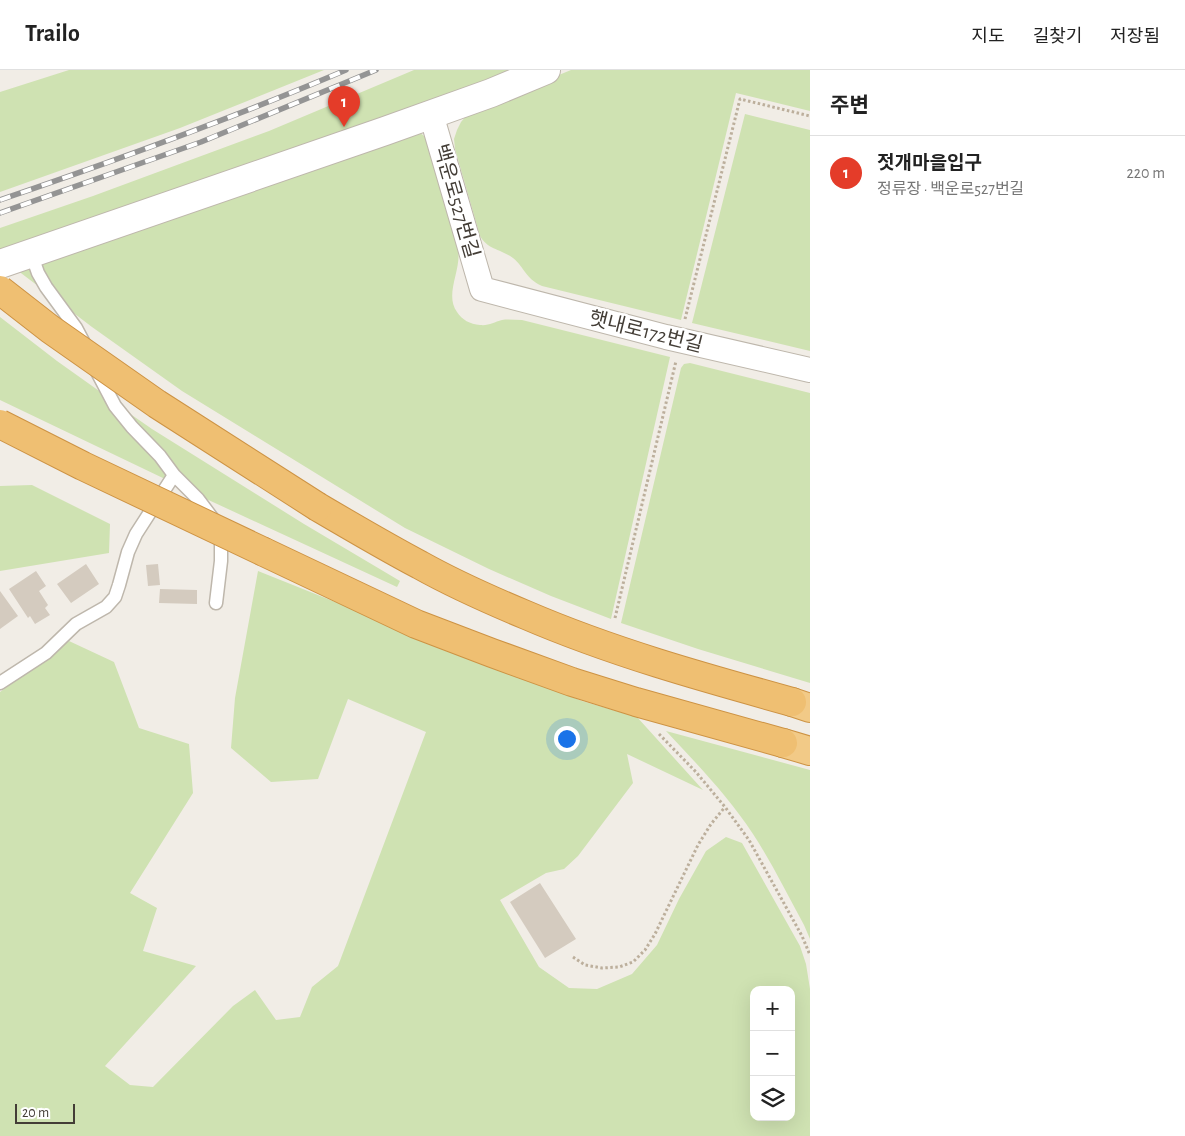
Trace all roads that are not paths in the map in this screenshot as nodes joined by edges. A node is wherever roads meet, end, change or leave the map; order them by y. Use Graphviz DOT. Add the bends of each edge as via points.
graph roads {
  1 [pos="546,70"];
  2 [pos="432,114"];
  3 [pos="31,253"];
  4 [pos="0,264"];
  5 [pos="482,289"];
  6 [pos="0,290"];
  7 [pos="810,370"];
  8 [pos="0,424"];
  9 [pos="174,474"];
  10 [pos="216,603"];
  11 [pos="0,683"];
  12 [pos="801,705"];
  13 [pos="810,750"];
  1 -- 2 [label="street"];
  2 -- 3 [label="street"];
  2 -- 5 [label="street, 백운로527번길"];
  3 -- 4 [label="street"];
  3 -- 9 [label="lane" via="38,273 76,328 115,406"];
  5 -- 7 [label="street, 햇내로172번길"];
  6 -- 12 [label="highway, bridge" via="157,404 318,507 421,566 583,638 710,680"];
  8 -- 13 [label="highway, bridge" via="416,624 572,682"];
  9 -- 10 [label="lane" via="213,519 221,542"];
  9 -- 11 [label="lane" via="136,534 115,597 106,607 76,624 46,654"];
}
